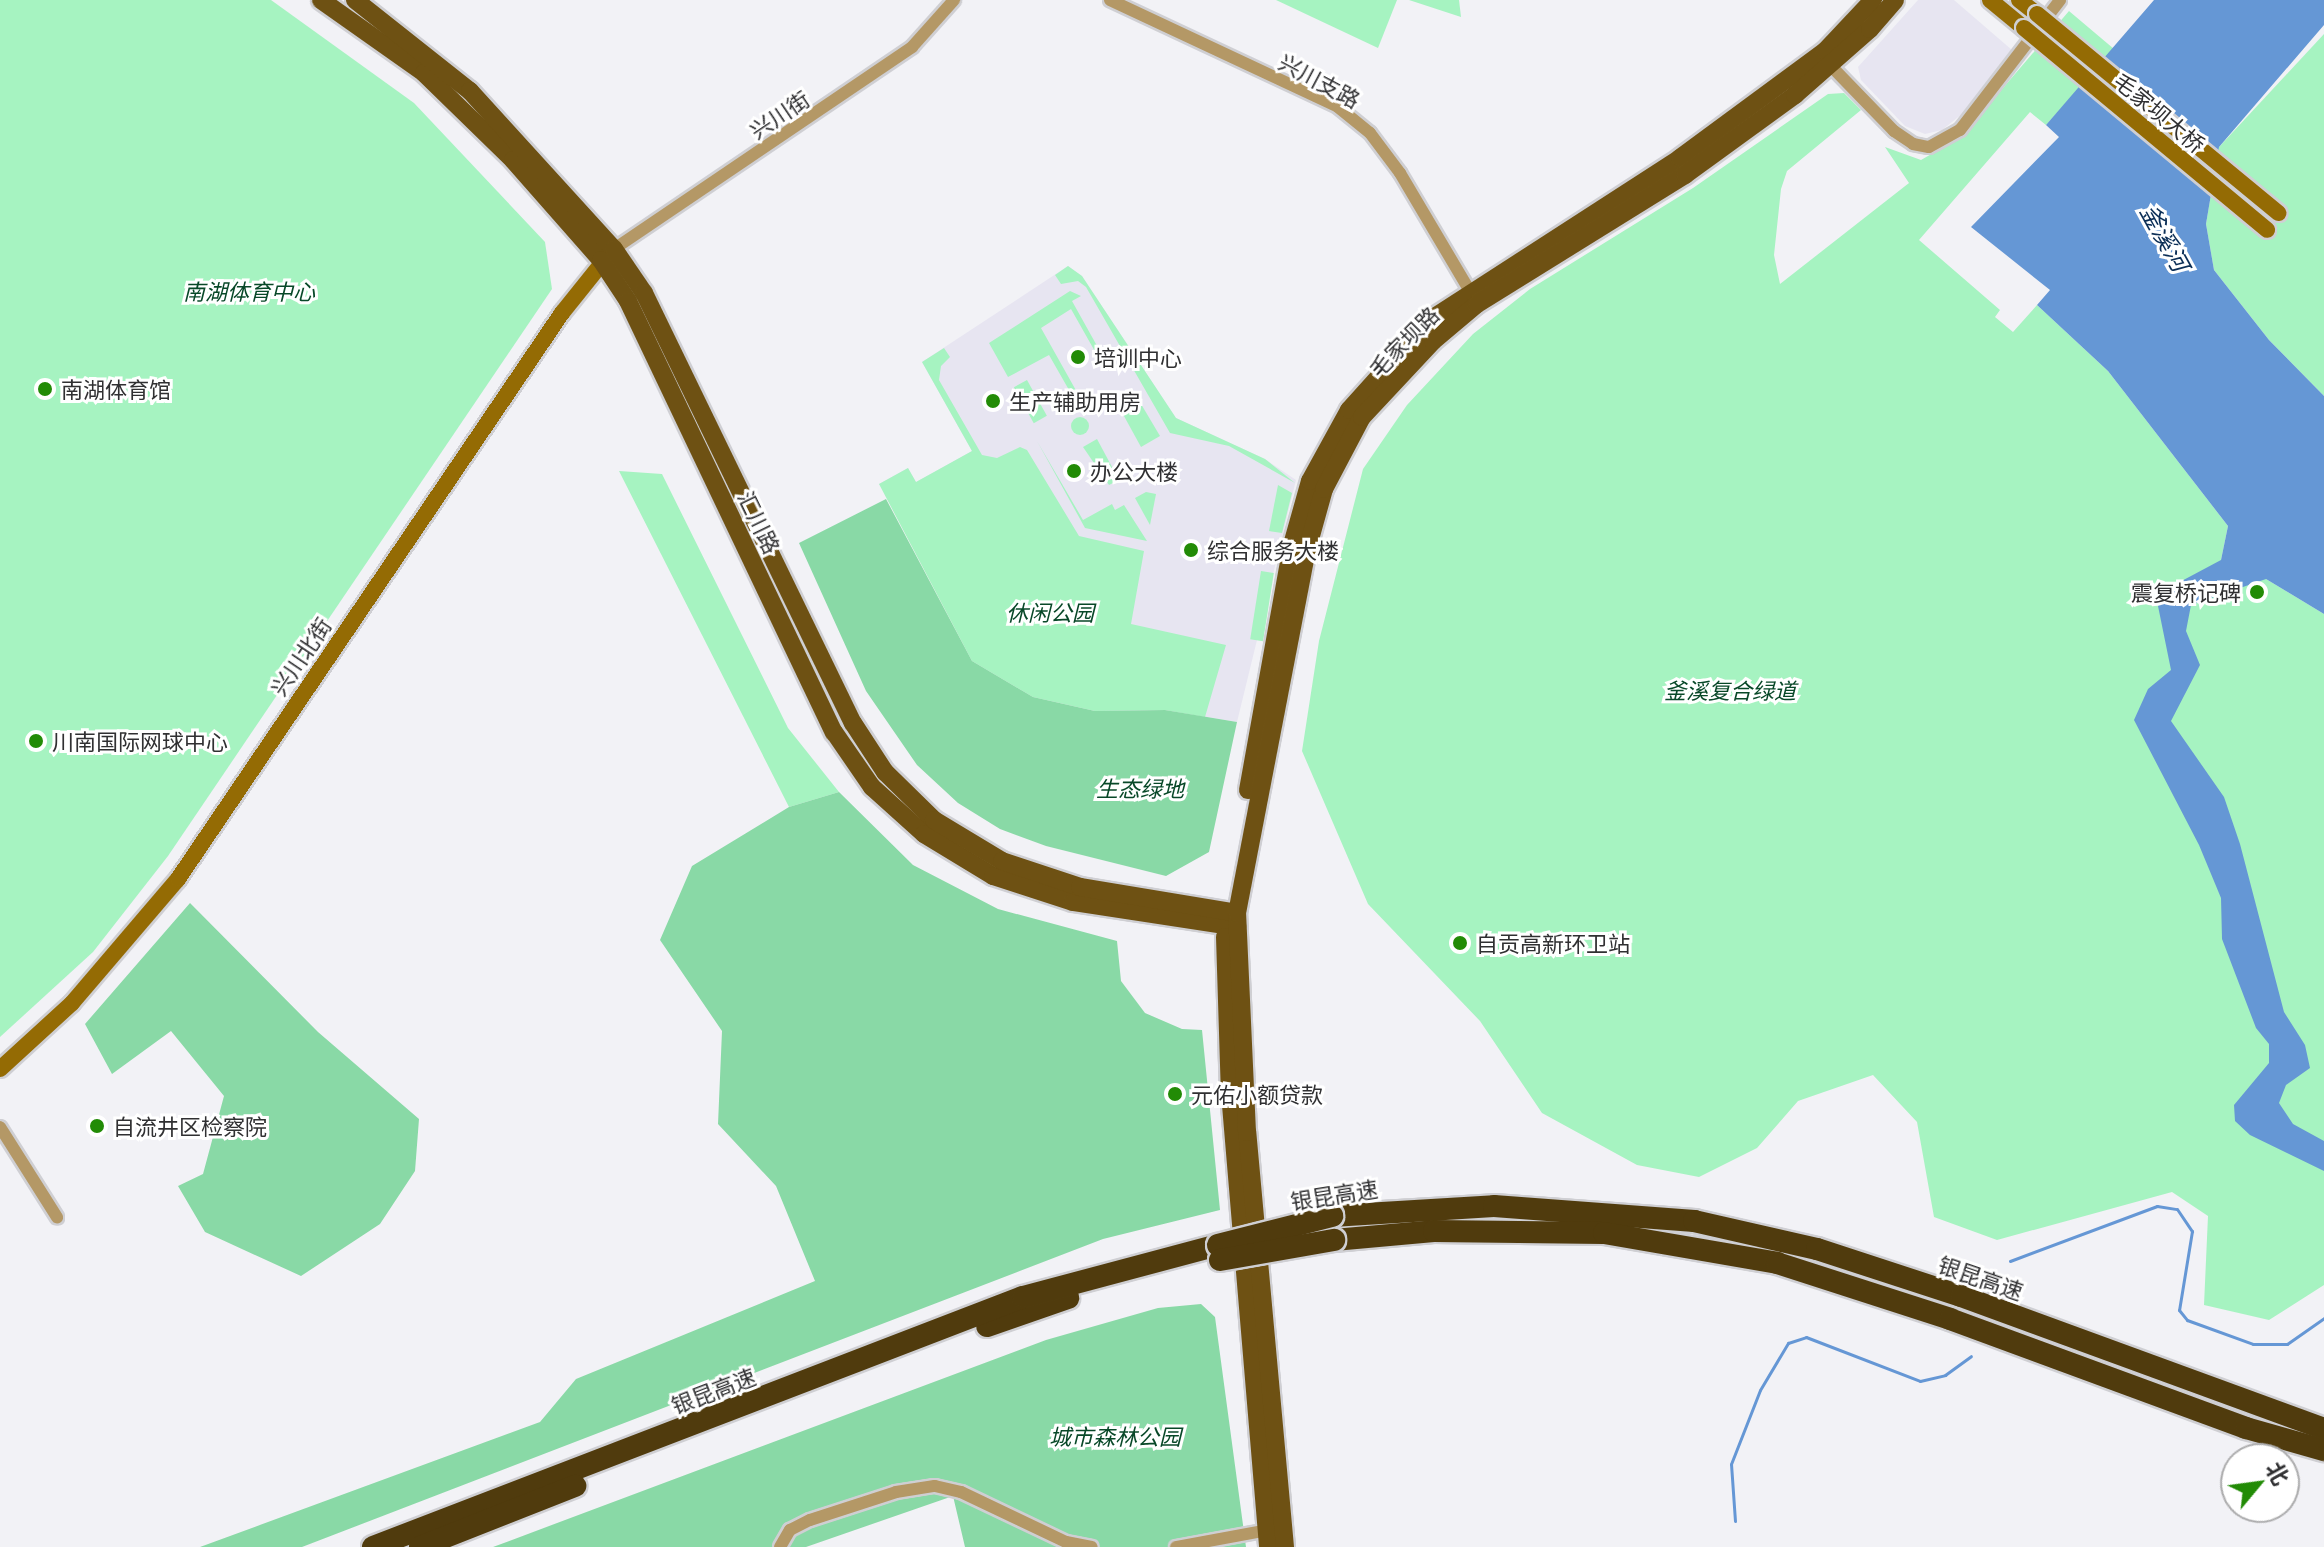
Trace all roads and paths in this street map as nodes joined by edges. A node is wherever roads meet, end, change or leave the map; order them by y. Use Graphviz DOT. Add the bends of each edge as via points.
graph roads {
  1 [pos="321,0"];
  2 [pos="355,0"];
  3 [pos="954,0"];
  4 [pos="1110,0"];
  5 [pos="1873,0"];
  6 [pos="1895,0"];
  7 [pos="1990,0"];
  8 [pos="2019,0"];
  9 [pos="2060,0"];
  10 [pos="1831,66"];
  11 [pos="2278,213"];
  12 [pos="2267,230"];
  13 [pos="608,255"];
  14 [pos="1473,297"];
  15 [pos="1231,920"];
  16 [pos="0,1069"];
  17 [pos="0,1127"];
  18 [pos="57,1217"];
  19 [pos="1219,1252"];
  20 [pos="2324,1429"];
  21 [pos="2324,1450"];
  22 [pos="1268,1539"];
  23 [pos="373,1547"];
  24 [pos="420,1547"];
  25 [pos="780,1547"];
  26 [pos="1092,1547"];
  27 [pos="1176,1547"];
  28 [pos="1285,1547"];
  1 -- 13 [label="main road, 汇川路" via="424,73"];
  2 -- 13 [label="main road, 汇川路" via="470,91"];
  3 -- 13 [label="street, 兴川街" via="933,30 903,54"];
  4 -- 14 [label="street, 兴川支路" via="1349,116 1370,133 1400,173"];
  5 -- 14 [label="main road, 毛家坝路" via="1825,51 1680,158"];
  6 -- 10 [label="main road, 毛家坝路"];
  7 -- 12 [label="street, 毛家坝大桥, bridge"];
  8 -- 11 [label="street, 毛家坝大桥, bridge"];
  9 -- 10 [label="street" via="1960,130 1929,147 1894,131"];
  10 -- 14 [label="main road, 毛家坝路" via="1685,175"];
  13 -- 15 [label="main road, 汇川路" via="644,293 853,723 885,772 934,820 1002,861 1080,887"];
  13 -- 16 [label="street, 兴川北街" via="178,879 82,993"];
  14 -- 15 [label="main road, 毛家坝路" via="1430,320 1349,410 1310,481 1292,545"];
  15 -- 22 [label="main road" via="1230,1093"];
  15 -- 28 [label="main road"];
  17 -- 18 [label="street"];
  19 -- 20 [label="highway, 银昆高速, bridge" via="1332,1216 1494,1206 1694,1221 1817,1249 1946,1291"];
  19 -- 21 [label="highway, 银昆高速, bridge" via="1434,1231 1604,1233 1777,1263 1950,1319 2246,1428"];
  19 -- 23 [label="highway, 银昆高速" via="1023,1297"];
  19 -- 24 [label="highway, 银昆高速" via="990,1325"];
  22 -- 27 [label="street"];
  25 -- 26 [label="street" via="790,1530 810,1520 896,1492 935,1486 961,1492 1066,1542"];
}
